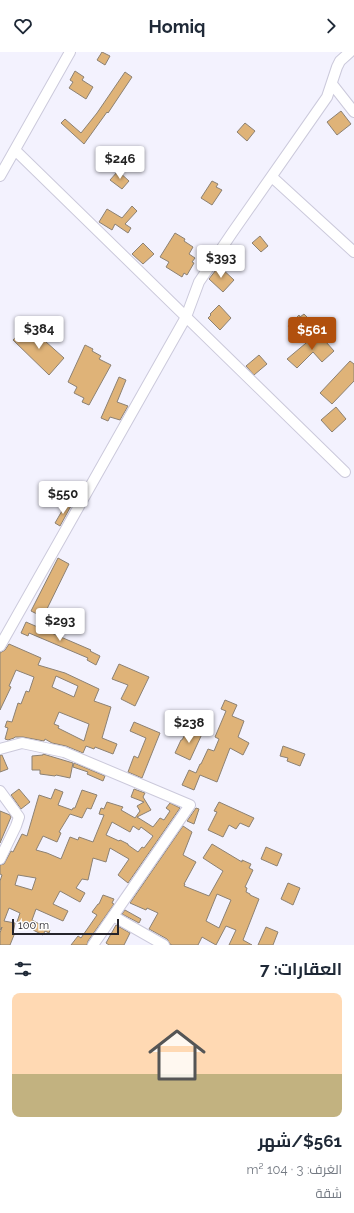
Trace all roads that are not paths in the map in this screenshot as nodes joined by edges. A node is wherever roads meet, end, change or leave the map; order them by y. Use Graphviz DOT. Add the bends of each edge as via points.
graph roads {
  1 [pos="70,52"];
  2 [pos="350,52"];
  3 [pos="332,84"];
  4 [pos="354,112"];
  5 [pos="15,150"];
  6 [pos="0,176"];
  7 [pos="272,177"];
  8 [pos="354,252"];
  9 [pos="186,317"];
  10 [pos="345,472"];
  11 [pos="0,646"];
  12 [pos="0,749"];
  13 [pos="0,791"];
  14 [pos="0,859"];
  15 [pos="113,916"];
  16 [pos="93,945"];
  17 [pos="164,945"];
  1 -- 5 [label="street"];
  2 -- 3 [label="street" via="340,61"];
  3 -- 4 [label="street"];
  3 -- 7 [label="street" via="327,97"];
  5 -- 6 [label="street"];
  5 -- 9 [label="street"];
  7 -- 8 [label="street"];
  7 -- 9 [label="street" via="199,282"];
  9 -- 10 [label="street"];
  9 -- 11 [label="street"];
  12 -- 15 [label="street" via="22,743 64,752 190,805"];
  13 -- 14 [label="street" via="19,817"];
  15 -- 16 [label="street"];
  15 -- 17 [label="street"];
}
